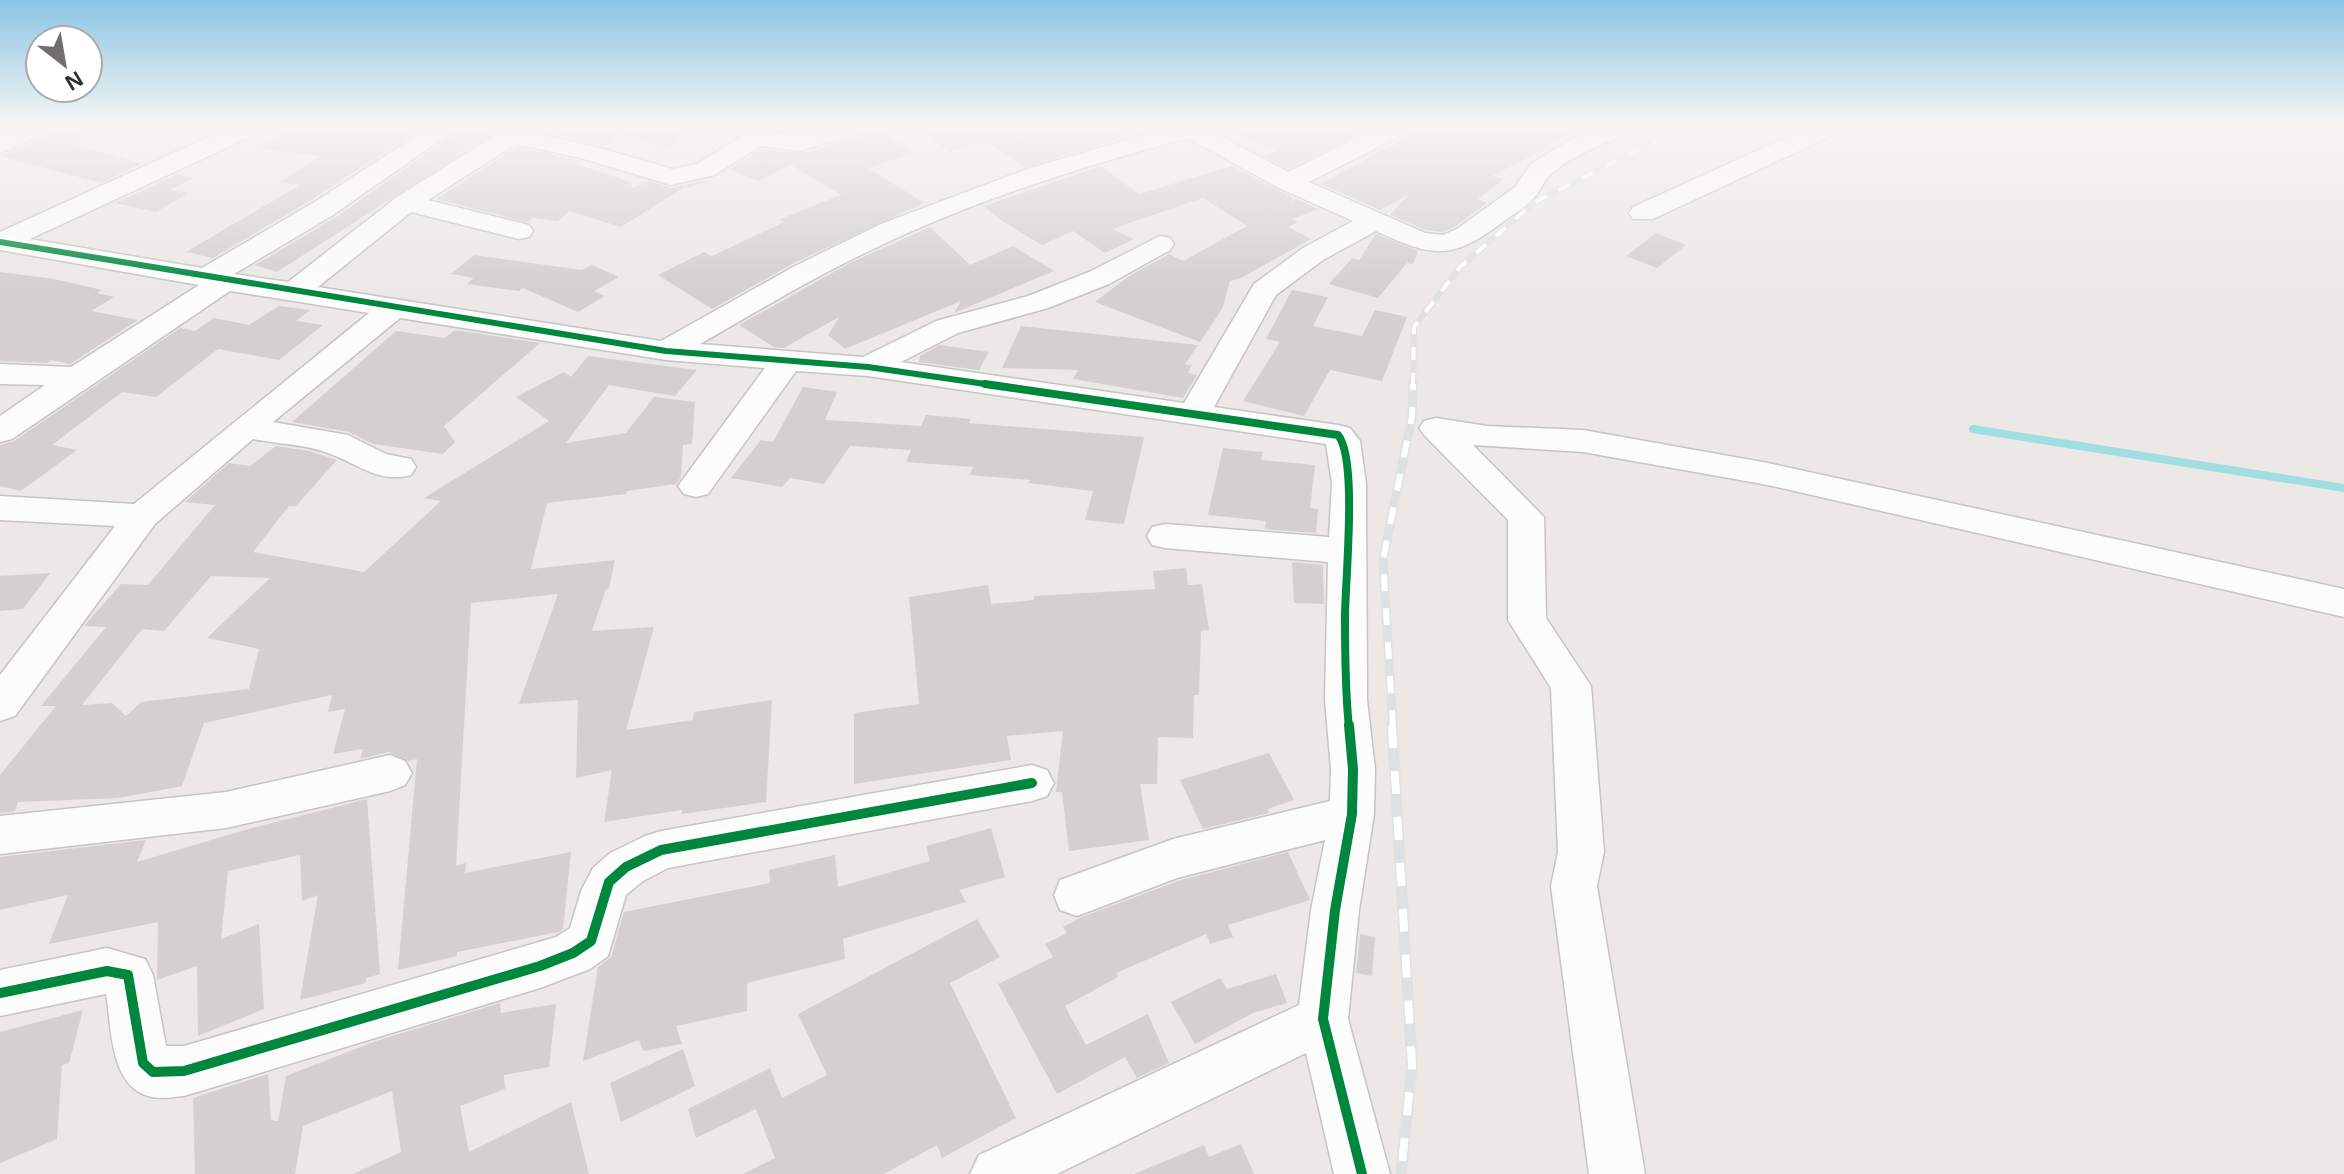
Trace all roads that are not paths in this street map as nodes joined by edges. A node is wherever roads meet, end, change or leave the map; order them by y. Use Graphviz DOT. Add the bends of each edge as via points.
graph roads {
  1 [pos="138,179"];
  2 [pos="368,179"];
  3 [pos="444,179"];
  4 [pos="1021,179"];
  5 [pos="1282,179"];
  6 [pos="1294,179"];
  7 [pos="1533,179"];
  8 [pos="1718,179"];
  9 [pos="1288,182"];
  10 [pos="406,203"];
  11 [pos="1643,213"];
  12 [pos="1375,220"];
  13 [pos="519,231"];
  14 [pos="0,242"];
  15 [pos="1160,244"];
  16 [pos="216,279"];
  17 [pos="294,292"];
  18 [pos="395,307"];
  19 [pos="666,351"];
  20 [pos="786,362"];
  21 [pos="868,367"];
  22 [pos="0,374"];
  23 [pos="78,377"];
  24 [pos="1194,413"];
  25 [pos="247,428"];
  26 [pos="0,432"];
  27 [pos="399,467"];
  28 [pos="696,486"];
  29 [pos="0,508"];
  30 [pos="142,516"];
  31 [pos="1165,536"];
  32 [pos="1347,551"];
  33 [pos="2344,603"];
  34 [pos="0,705"];
  35 [pos="390,773"];
  36 [pos="1032,783"];
  37 [pos="1352,814"];
  38 [pos="0,835"];
  39 [pos="1077,895"];
  40 [pos="0,993"];
  41 [pos="1323,1019"];
  42 [pos="998,1174"];
  43 [pos="1362,1174"];
  44 [pos="1617,1174"];
  1 -- 14 [label="street"];
  2 -- 16 [label="street"];
  3 -- 10 [label="street"];
  4 -- 19 [label="street" via="814,267"];
  5 -- 9 [label="street"];
  6 -- 9 [label="street"];
  7 -- 12 [label="street" via="1524,193 1446,244 1419,240"];
  8 -- 11 [label="street"];
  9 -- 12 [label="street"];
  10 -- 13 [label="street"];
  10 -- 17 [label="street"];
  12 -- 24 [label="street" via="1313,254 1264,290"];
  14 -- 16 [label="street"];
  15 -- 21 [label="street" via="1099,278 1038,302 947,327"];
  16 -- 17 [label="street"];
  16 -- 23 [label="street"];
  17 -- 18 [label="street"];
  18 -- 19 [label="street"];
  18 -- 25 [label="street"];
  19 -- 20 [label="street"];
  20 -- 21 [label="street"];
  20 -- 28 [label="street"];
  21 -- 24 [label="street"];
  22 -- 23 [label="street"];
  23 -- 26 [label="street"];
  24 -- 32 [label="street" via="1338,435 1349,483"];
  25 -- 27 [label="street" via="336,443 378,464"];
  25 -- 30 [label="street"];
  29 -- 30 [label="street"];
  30 -- 34 [label="street"];
  31 -- 32 [label="street"];
  32 -- 37 [label="street"];
  33 -- 44 [label="street" via="1768,474 1583,441 1487,437 1436,428 1526,517 1527,620 1571,686 1581,852 1574,886"];
  35 -- 38 [label="street" via="226,810"];
  36 -- 40 [label="street" via="661,850 616,871 606,882 591,941 573,953 184,1071 153,1072 143,1063 128,975 107,971"];
  37 -- 39 [label="street" via="1173,859"];
  37 -- 41 [label="street"];
  41 -- 42 [label="street"];
  41 -- 43 [label="street"];
}
